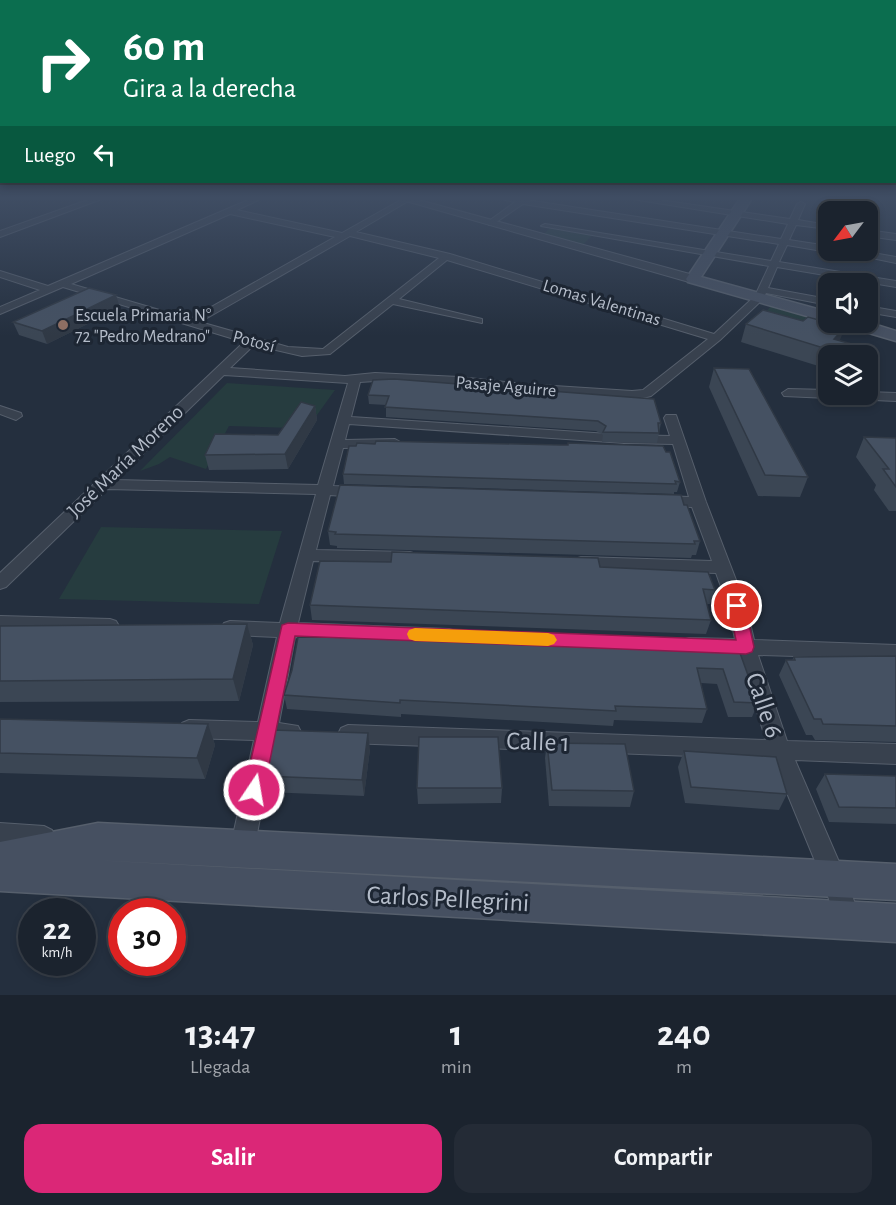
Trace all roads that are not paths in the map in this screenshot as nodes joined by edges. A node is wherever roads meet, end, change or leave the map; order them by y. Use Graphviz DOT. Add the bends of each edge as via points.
graph roads {
  1 [pos="155,243"];
  2 [pos="330,243"];
  3 [pos="389,243"];
  4 [pos="567,243"];
  5 [pos="588,243"];
  6 [pos="689,243"];
  7 [pos="718,243"];
  8 [pos="784,243"];
  9 [pos="794,243"];
  10 [pos="818,247"];
  11 [pos="584,248"];
  12 [pos="712,253"];
  13 [pos="447,256"];
  14 [pos="878,257"];
  15 [pos="896,260"];
  16 [pos="775,264"];
  17 [pos="0,274"];
  18 [pos="693,279"];
  19 [pos="62,284"];
  20 [pos="896,284"];
  21 [pos="49,290"];
  22 [pos="761,294"];
  23 [pos="391,300"];
  24 [pos="818,301"];
  25 [pos="0,311"];
  26 [pos="878,311"];
  27 [pos="818,314"];
  28 [pos="896,314"];
  29 [pos="478,321"];
  30 [pos="191,323"];
  31 [pos="878,329"];
  32 [pos="894,332"];
  33 [pos="716,338"];
  34 [pos="252,341"];
  35 [pos="219,371"];
  36 [pos="355,380"];
  37 [pos="788,393"];
  38 [pos="818,394"];
  39 [pos="878,396"];
  40 [pos="896,397"];
  41 [pos="0,410"];
  42 [pos="16,416"];
  43 [pos="671,417"];
  44 [pos="343,420"];
  45 [pos="414,443"];
  46 [pos="336,444"];
  47 [pos="492,444"];
  48 [pos="678,445"];
  49 [pos="102,484"];
  50 [pos="324,490"];
  51 [pos="373,493"];
  52 [pos="652,500"];
  53 [pos="698,501"];
  54 [pos="306,555"];
  55 [pos="425,558"];
  56 [pos="567,562"];
  57 [pos="722,567"];
  58 [pos="0,582"];
  59 [pos="0,623"];
  60 [pos="132,626"];
  61 [pos="216,628"];
  62 [pos="288,629"];
  63 [pos="464,636"];
  64 [pos="675,645"];
  65 [pos="746,647"];
  66 [pos="896,652"];
  67 [pos="174,728"];
  68 [pos="267,731"];
  69 [pos="780,750"];
  70 [pos="896,754"];
  71 [pos="0,835"];
  72 [pos="98,841"];
  73 [pos="242,849"];
  74 [pos="0,860"];
  75 [pos="0,873"];
  76 [pos="834,878"];
  77 [pos="896,882"];
  78 [pos="848,921"];
  79 [pos="896,923"];
  1 -- 19 [label="street"];
  2 -- 30 [label="street"];
  3 -- 13 [label="street, Lomas Valentinas"];
  4 -- 11 [label="street"];
  5 -- 11 [label="street"];
  6 -- 12 [label="street"];
  7 -- 12 [label="main road"];
  8 -- 16 [label="street"];
  9 -- 10 [label="street"];
  11 -- 18 [label="street"];
  12 -- 16 [label="street"];
  12 -- 18 [label="main road"];
  13 -- 23 [label="street"];
  13 -- 33 [label="street, Lomas Valentinas"];
  14 -- 15 [label="street"];
  16 -- 20 [label="street"];
  16 -- 22 [label="street"];
  17 -- 21 [label="street"];
  18 -- 22 [label="main road"];
  19 -- 21 [label="street"];
  19 -- 30 [label="street, Potosí"];
  21 -- 25 [label="street"];
  22 -- 24 [label="street"];
  22 -- 27 [label="main road"];
  22 -- 33 [label="street, Pasaje Aguirre"];
  23 -- 29 [label="street"];
  23 -- 34 [label="street, Potosí" via="326,352 308,354"];
  26 -- 28 [label="street"];
  30 -- 34 [label="street, Potosí"];
  31 -- 32 [label="main road"];
  33 -- 36 [label="street, Pasaje Aguirre" via="647,393 632,395 459,381 375,377"];
  34 -- 35 [label="street, José María Moreno"];
  35 -- 36 [label="street, Pasaje Aguirre"];
  35 -- 49 [label="street, José María Moreno"];
  36 -- 44 [label="street"];
  37 -- 38 [label="street"];
  39 -- 40 [label="street"];
  41 -- 42 [label="street"];
  43 -- 48 [label="street, Calle 6"];
  44 -- 46 [label="street"];
  44 -- 48 [label="street"];
  45 -- 46 [label="street"];
  46 -- 50 [label="street"];
  47 -- 48 [label="street"];
  48 -- 53 [label="street, Calle 6"];
  49 -- 50 [label="street"];
  49 -- 58 [label="street, José María Moreno"];
  50 -- 51 [label="street"];
  50 -- 54 [label="street"];
  52 -- 53 [label="street"];
  53 -- 57 [label="street, Calle 6"];
  54 -- 55 [label="street"];
  54 -- 62 [label="street"];
  56 -- 57 [label="street"];
  57 -- 65 [label="street, Calle 6" via="737,606"];
  59 -- 60 [label="street"];
  61 -- 62 [label="street"];
  62 -- 63 [label="street"];
  62 -- 68 [label="street"];
  64 -- 65 [label="street"];
  65 -- 66 [label="street"];
  65 -- 69 [label="street, Calle 6"];
  67 -- 68 [label="street, Calle 1"];
  68 -- 69 [label="street, Calle 1"];
  68 -- 73 [label="street"];
  69 -- 70 [label="street, Calle 1"];
  69 -- 76 [label="street, Calle 6"];
  71 -- 72 [label="street, Carlos Pellegrini"];
  72 -- 73 [label="main road, Carlos Pellegrini"];
  72 -- 74 [label="main road, Carlos Pellegrini"];
  73 -- 76 [label="main road, Carlos Pellegrini"];
  75 -- 78 [label="main road, Carlos Pellegrini"];
  76 -- 77 [label="main road, Carlos Pellegrini"];
  76 -- 78 [label="street, Calle 6"];
  78 -- 79 [label="main road, Carlos Pellegrini"];
}
